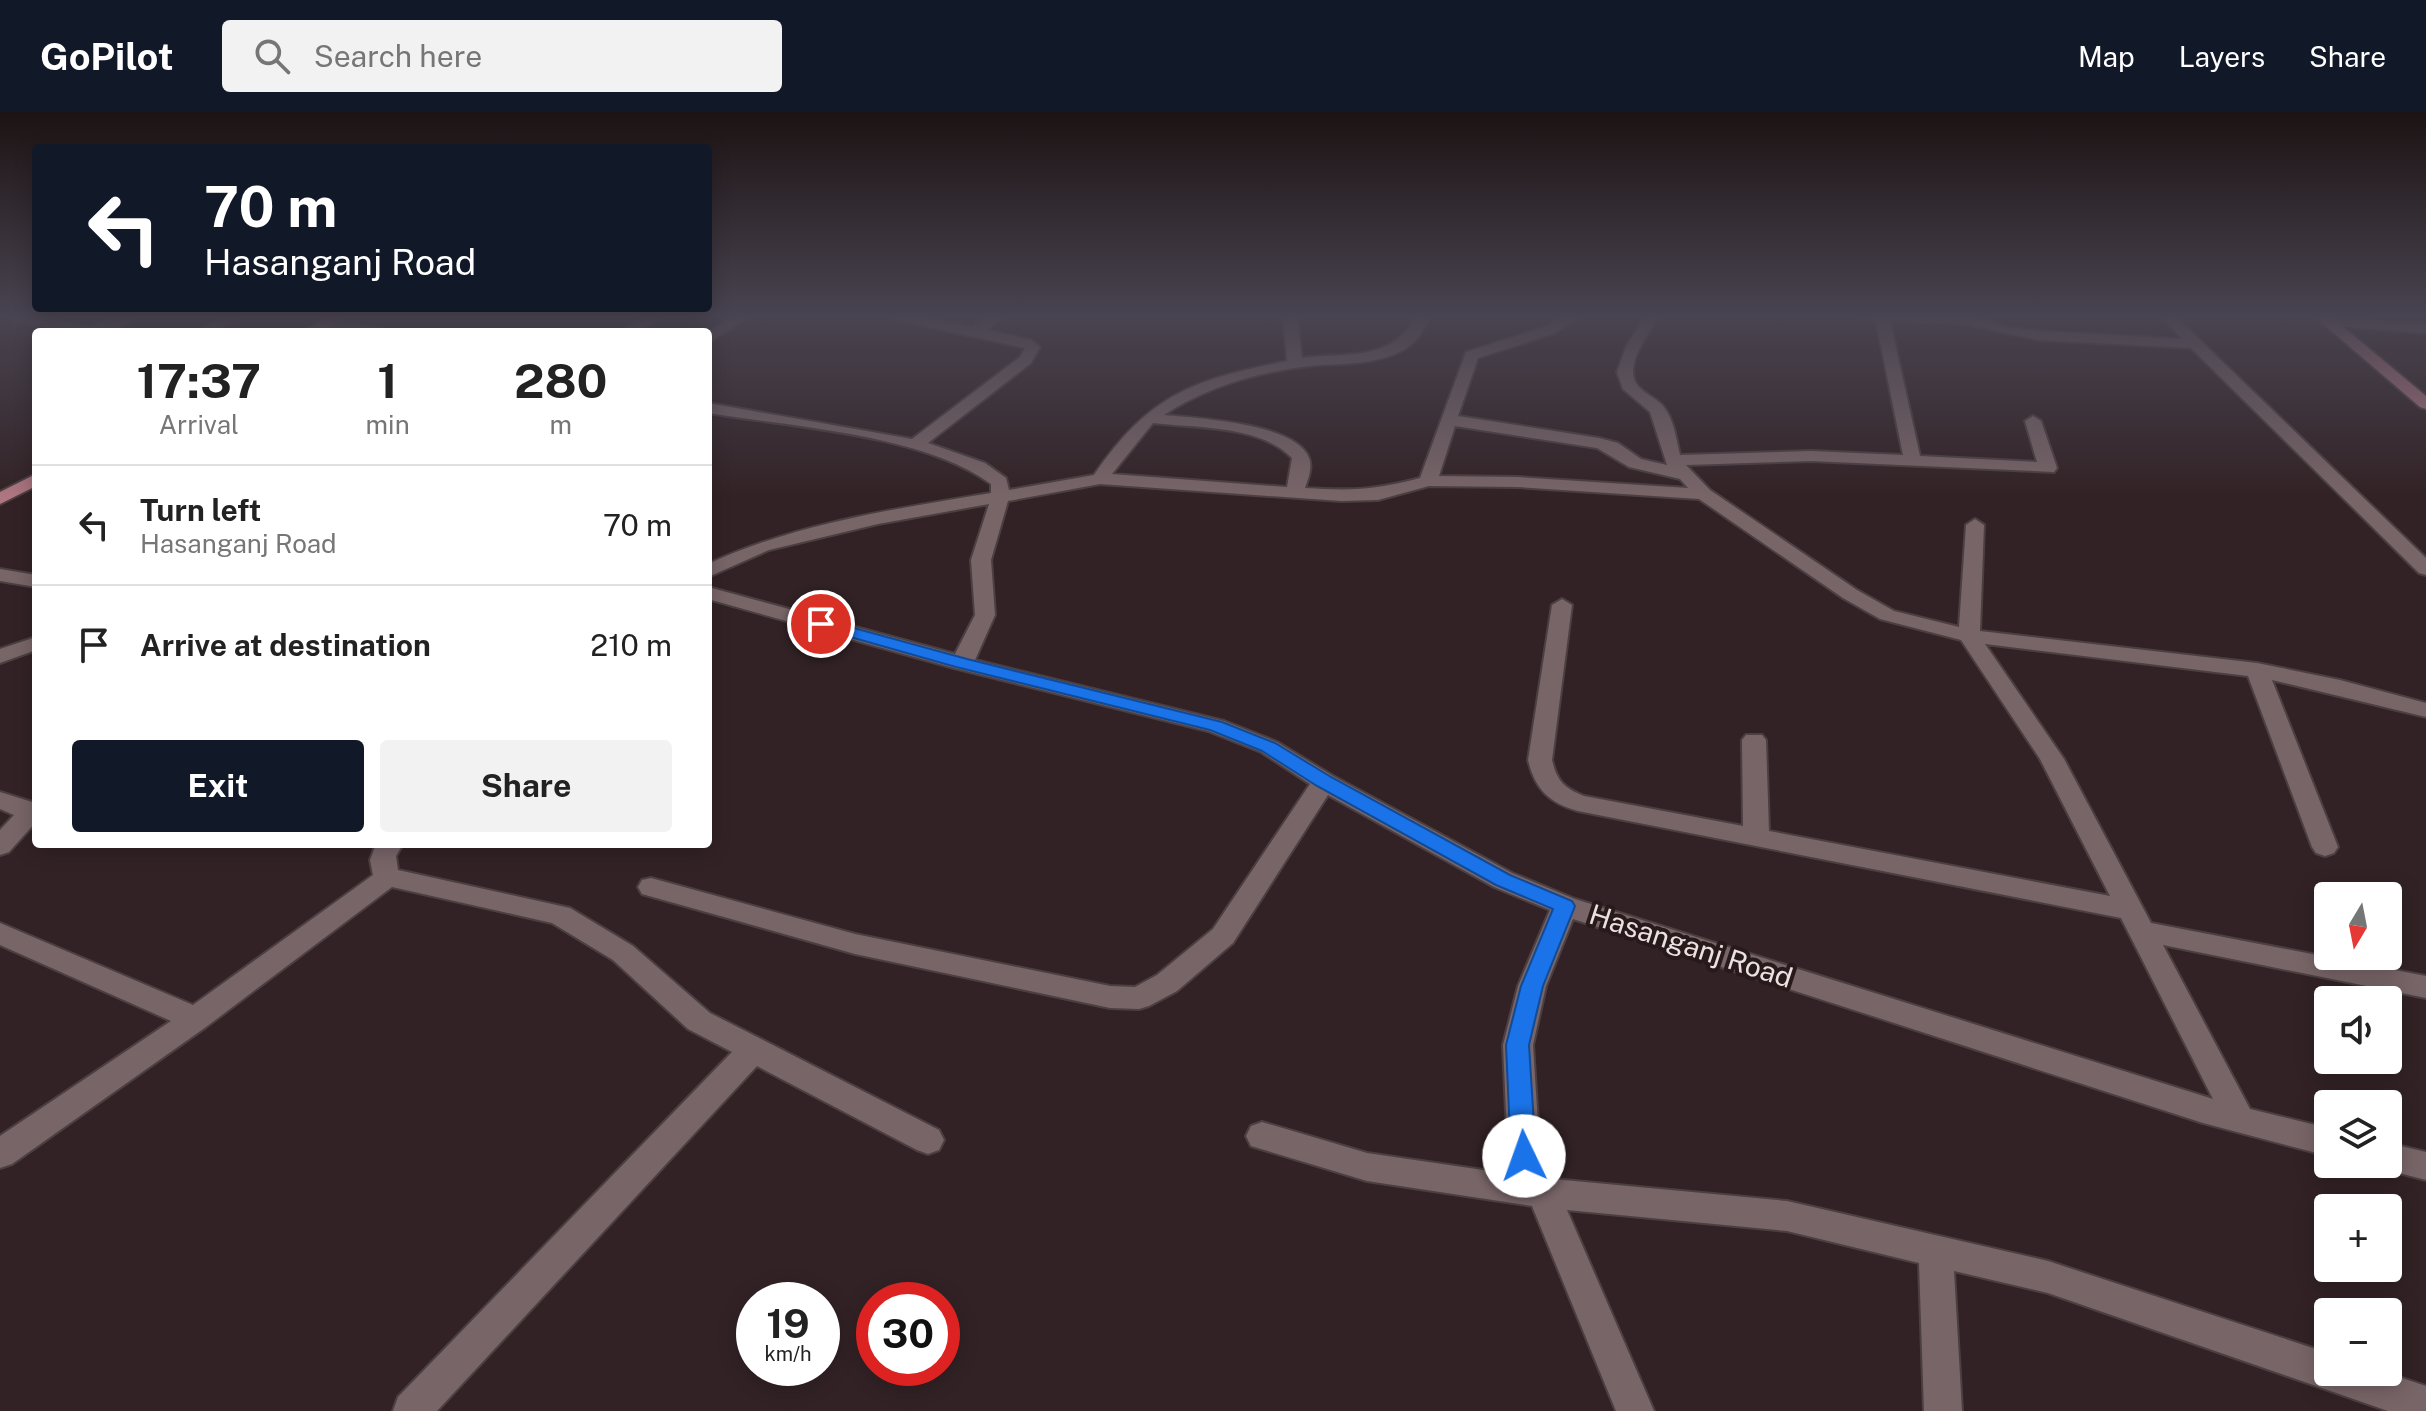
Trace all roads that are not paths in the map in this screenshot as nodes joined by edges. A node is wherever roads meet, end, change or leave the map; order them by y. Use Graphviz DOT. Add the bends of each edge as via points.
graph roads {
  1 [pos="1001,377"];
  2 [pos="1249,377"];
  3 [pos="1464,377"];
  4 [pos="1626,377"];
  5 [pos="1895,377"];
  6 [pos="2229,377"];
  7 [pos="2393,377"];
  8 [pos="2426,404"];
  9 [pos="712,409"];
  10 [pos="1150,418"];
  11 [pos="1449,420"];
  12 [pos="2033,421"];
  13 [pos="916,444"];
  14 [pos="1912,459"];
  15 [pos="1678,467"];
  16 [pos="1100,479"];
  17 [pos="32,481"];
  18 [pos="1428,481"];
  19 [pos="1295,492"];
  20 [pos="1704,494"];
  21 [pos="1000,497"];
  22 [pos="0,499"];
  23 [pos="1975,525"];
  24 [pos="712,569"];
  25 [pos="2426,569"];
  26 [pos="0,575"];
  27 [pos="32,580"];
  28 [pos="712,594"];
  29 [pos="1562,605"];
  30 [pos="1969,636"];
  31 [pos="32,644"];
  32 [pos="0,656"];
  33 [pos="962,663"];
  34 [pos="2257,670"];
  35 [pos="2426,710"];
  36 [pos="1754,740"];
  37 [pos="1324,782"];
  38 [pos="0,800"];
  39 [pos="1756,837"];
  40 [pos="0,846"];
  41 [pos="2325,847"];
  42 [pos="386,848"];
  43 [pos="387,877"];
  44 [pos="651,887"];
  45 [pos="1565,906"];
  46 [pos="2136,920"];
  47 [pos="0,933"];
  48 [pos="2426,987"];
  49 [pos="196,1019"];
  50 [pos="754,1049"];
  51 [pos="2240,1120"];
  52 [pos="1262,1136"];
  53 [pos="2314,1138"];
  54 [pos="928,1140"];
  55 [pos="0,1154"];
  56 [pos="2402,1160"];
  57 [pos="2426,1166"];
  58 [pos="1543,1193"];
  59 [pos="1936,1251"];
  60 [pos="2426,1405"];
  61 [pos="412,1411"];
  62 [pos="1635,1411"];
  63 [pos="1943,1411"];
  1 -- 13 [label="street"];
  2 -- 10 [label="street" via="1197,391"];
  3 -- 11 [label="street"];
  4 -- 15 [label="street" via="1629,386 1657,410"];
  5 -- 14 [label="street"];
  6 -- 25 [label="street"];
  7 -- 8 [label="main road"];
  9 -- 13 [label="street"];
  10 -- 16 [label="street" via="1133,430"];
  10 -- 19 [label="street" via="1244,431 1285,443 1302,462"];
  11 -- 15 [label="street" via="1599,443 1635,463"];
  11 -- 18 [label="street"];
  12 -- 14 [label="street" via="2048,468"];
  13 -- 21 [label="street" via="988,471 1000,482"];
  14 -- 15 [label="street" via="1811,456"];
  15 -- 20 [label="street"];
  16 -- 19 [label="street"];
  16 -- 21 [label="street"];
  17 -- 22 [label="main road"];
  18 -- 19 [label="street" via="1378,495"];
  18 -- 20 [label="street"];
  20 -- 30 [label="street" via="1887,615"];
  21 -- 24 [label="street" via="878,518 762,546"];
  21 -- 33 [label="street" via="981,560 985,615"];
  23 -- 30 [label="street"];
  26 -- 27 [label="street"];
  28 -- 33 [label="street, Hasanganj Road"];
  29 -- 39 [label="street" via="1540,760 1544,782 1578,803"];
  30 -- 34 [label="street"];
  30 -- 46 [label="street" via="2052,759"];
  31 -- 32 [label="street"];
  33 -- 37 [label="street, Hasanganj Road" via="1216,726 1269,747"];
  34 -- 35 [label="street"];
  34 -- 41 [label="street"];
  36 -- 39 [label="street"];
  37 -- 44 [label="street" via="1223,936 1167,983 1139,998 1110,997 855,944"];
  37 -- 45 [label="street, Hasanganj Road" via="1503,880"];
  38 -- 40 [label="street" via="23,808 27,816"];
  39 -- 46 [label="street"];
  42 -- 43 [label="street" via="382,863"];
  43 -- 49 [label="street"];
  43 -- 50 [label="street" via="560,915 623,953 699,1021"];
  45 -- 51 [label="street, Hasanganj Road"];
  45 -- 58 [label="street" via="1532,986 1518,1045 1524,1156"];
  46 -- 48 [label="street"];
  46 -- 51 [label="street"];
  47 -- 49 [label="street"];
  49 -- 55 [label="street"];
  50 -- 54 [label="street"];
  50 -- 61 [label="street"];
  51 -- 53 [label="street, Hasanganj Road"];
  52 -- 58 [label="street" via="1367,1167"];
  56 -- 57 [label="street"];
  58 -- 59 [label="street" via="1787,1216"];
  58 -- 62 [label="street"];
  59 -- 60 [label="street" via="2048,1277"];
  59 -- 63 [label="street"];
}
